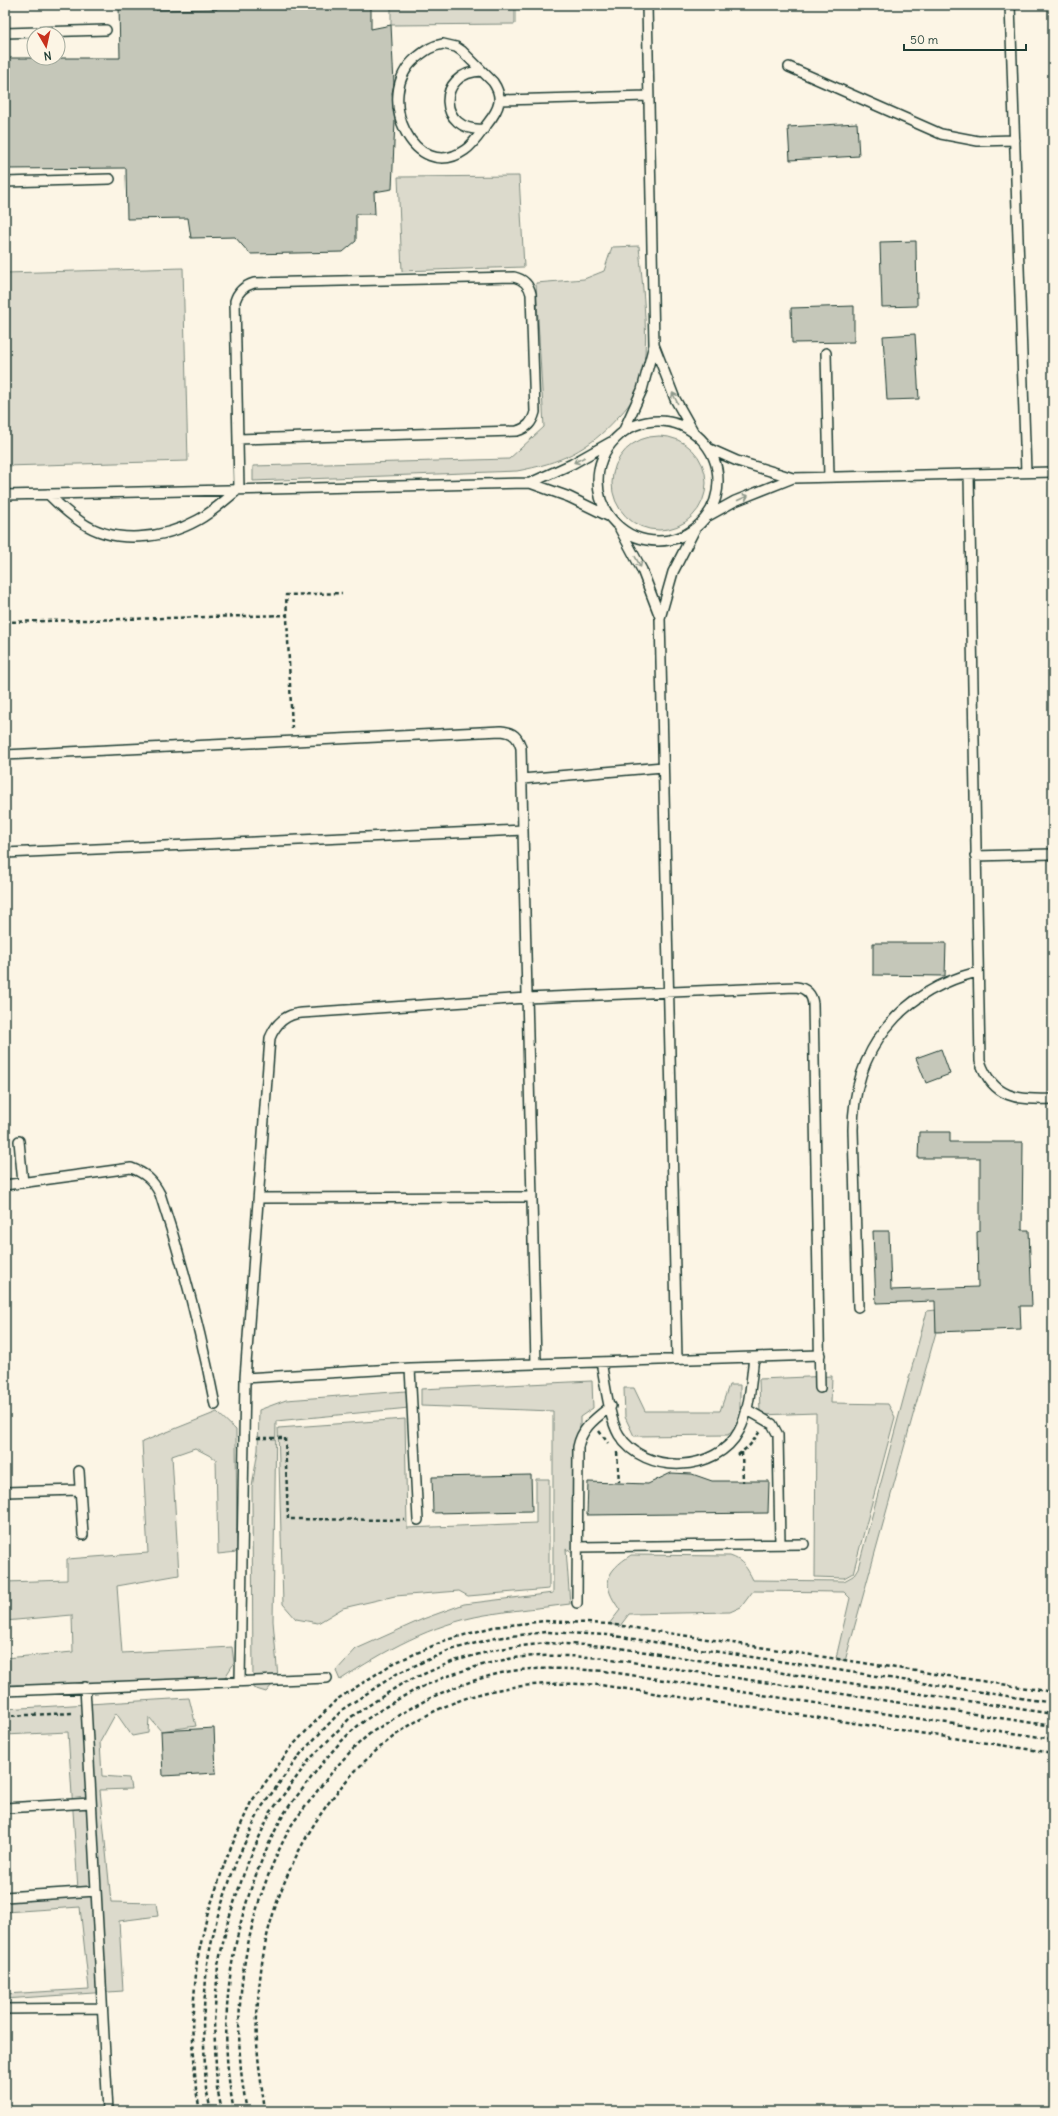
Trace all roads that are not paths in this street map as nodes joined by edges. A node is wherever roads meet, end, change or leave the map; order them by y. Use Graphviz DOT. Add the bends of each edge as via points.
graph roads {
  1 [pos="647,5"];
  2 [pos="1010,5"];
  3 [pos="106,30"];
  4 [pos="5,33"];
  5 [pos="789,68"];
  6 [pos="482,71"];
  7 [pos="648,96"];
  8 [pos="500,100"];
  9 [pos="484,129"];
  10 [pos="1015,140"];
  11 [pos="110,179"];
  12 [pos="5,182"];
  13 [pos="654,345"];
  14 [pos="826,353"];
  15 [pos="623,432"];
  16 [pos="694,432"];
  17 [pos="238,439"];
  18 [pos="613,441"];
  19 [pos="710,449"];
  20 [pos="1026,472"];
  21 [pos="1053,472"];
  22 [pos="969,474"];
  23 [pos="829,477"];
  24 [pos="793,478"];
  25 [pos="530,483"];
  26 [pos="239,489"];
  27 [pos="48,494"];
  28 [pos="5,495"];
  29 [pos="608,516"];
  30 [pos="708,516"];
  31 [pos="619,528"];
  32 [pos="695,529"];
  33 [pos="660,618"];
  34 [pos="5,755"];
  35 [pos="663,767"];
  36 [pos="522,779"];
  37 [pos="523,830"];
  38 [pos="5,853"];
  39 [pos="1053,854"];
  40 [pos="975,856"];
  41 [pos="977,972"];
  42 [pos="668,992"];
  43 [pos="527,998"];
  44 [pos="1053,1099"];
  45 [pos="19,1141"];
  46 [pos="23,1183"];
  47 [pos="5,1185"];
  48 [pos="532,1197"];
  49 [pos="258,1198"];
  50 [pos="858,1308"];
  51 [pos="820,1355"];
  52 [pos="754,1357"];
  53 [pos="677,1360"];
  54 [pos="601,1362"];
  55 [pos="536,1364"];
  56 [pos="410,1368"];
  57 [pos="245,1378"];
  58 [pos="820,1388"];
  59 [pos="215,1405"];
  60 [pos="611,1406"];
  61 [pos="746,1409"];
  62 [pos="79,1471"];
  63 [pos="80,1490"];
  64 [pos="5,1492"];
  65 [pos="418,1520"];
  66 [pos="83,1534"];
  67 [pos="780,1544"];
  68 [pos="804,1544"];
  69 [pos="578,1547"];
  70 [pos="577,1603"];
  71 [pos="327,1678"];
  72 [pos="240,1681"];
  73 [pos="85,1687"];
  74 [pos="5,1691"];
  75 [pos="91,1803"];
  76 [pos="5,1808"];
  77 [pos="96,1891"];
  78 [pos="5,1897"];
  79 [pos="102,2008"];
  80 [pos="5,2009"];
  81 [pos="108,2111"];
  1 -- 7 [label="lane"];
  2 -- 10 [label="lane"];
  3 -- 4 [label="lane"];
  5 -- 10 [label="lane" via="941,134 978,141"];
  6 -- 8 [label="lane" via="497,88"];
  6 -- 9 [label="lane" via="460,76 450,87 447,101 456,121 469,128"];
  6 -- 9 [label="lane" via="456,47 443,44 435,46 414,60 403,75 399,85 397,107 407,135 416,146 430,155 446,157 459,154 470,146"];
  7 -- 8 [label="lane"];
  7 -- 13 [label="lane"];
  8 -- 9 [label="lane" via="498,110"];
  10 -- 20 [label="lane"];
  11 -- 12 [label="lane"];
  13 -- 15 [label="lane" via="642,390"];
  16 -- 13 [label="lane, one-way" via="675,399"];
  14 -- 23 [label="lane"];
  15 -- 16 [label="lane" via="651,421 666,421"];
  15 -- 18 [label="lane"];
  16 -- 19 [label="lane"];
  17 -- 17 [label="lane" via="235,301 238,292 247,285 514,277 528,286 531,294 535,412 533,419 524,429"];
  17 -- 26 [label="lane"];
  18 -- 25 [label="lane, one-way" via="572,464"];
  18 -- 29 [label="lane" via="604,454 598,470 601,502"];
  19 -- 24 [label="lane" via="737,461"];
  19 -- 30 [label="lane" via="717,465 719,483 716,500"];
  20 -- 21 [label="lane"];
  20 -- 22 [label="lane"];
  22 -- 23 [label="lane"];
  22 -- 40 [label="lane"];
  23 -- 24 [label="lane"];
  30 -- 24 [label="lane, one-way" via="735,501"];
  25 -- 26 [label="lane"];
  25 -- 29 [label="lane" via="569,497"];
  26 -- 27 [label="lane"];
  26 -- 27 [label="lane" via="199,520 179,530 154,536 128,536 103,532 82,523"];
  27 -- 28 [label="lane"];
  29 -- 31 [label="lane"];
  30 -- 32 [label="lane"];
  31 -- 32 [label="lane" via="633,536 654,541 681,537"];
  31 -- 33 [label="lane, one-way" via="642,570"];
  32 -- 33 [label="lane" via="673,572"];
  33 -- 35 [label="lane"];
  34 -- 36 [label="lane" via="507,732 517,737 520,742"];
  35 -- 36 [label="lane"];
  35 -- 42 [label="lane"];
  36 -- 37 [label="lane"];
  37 -- 38 [label="lane"];
  37 -- 43 [label="lane"];
  39 -- 40 [label="lane"];
  40 -- 41 [label="lane"];
  41 -- 44 [label="lane" via="979,1051 984,1071 997,1088 1010,1096 1026,1100"];
  41 -- 50 [label="lane" via="940,985 903,1009 881,1035 859,1080 853,1124"];
  42 -- 43 [label="lane"];
  42 -- 51 [label="lane" via="796,987 805,989 811,995"];
  42 -- 53 [label="lane"];
  43 -- 48 [label="lane"];
  43 -- 49 [label="lane" via="302,1012 282,1020 276,1025 270,1038"];
  45 -- 46 [label="lane"];
  46 -- 47 [label="lane"];
  46 -- 59 [label="lane" via="131,1168 140,1171 155,1184 186,1277"];
  48 -- 49 [label="lane"];
  48 -- 55 [label="lane"];
  49 -- 57 [label="lane"];
  51 -- 52 [label="lane"];
  51 -- 58 [label="lane"];
  52 -- 53 [label="lane"];
  52 -- 61 [label="lane"];
  53 -- 54 [label="lane"];
  54 -- 55 [label="lane"];
  54 -- 60 [label="lane"];
  55 -- 56 [label="lane"];
  56 -- 57 [label="lane"];
  56 -- 65 [label="lane"];
  57 -- 72 [label="lane"];
  60 -- 61 [label="lane" via="618,1434 627,1446 651,1461 679,1463 704,1461 726,1449 740,1430"];
  60 -- 69 [label="lane" via="587,1426 580,1440"];
  61 -- 67 [label="lane" via="772,1424 778,1434"];
  62 -- 63 [label="lane"];
  63 -- 64 [label="lane"];
  63 -- 66 [label="lane"];
  67 -- 68 [label="lane"];
  67 -- 69 [label="lane"];
  69 -- 70 [label="lane"];
  71 -- 72 [label="lane"];
  72 -- 73 [label="lane"];
  73 -- 74 [label="lane"];
  73 -- 75 [label="lane"];
  75 -- 76 [label="lane"];
  75 -- 77 [label="lane"];
  77 -- 78 [label="lane"];
  77 -- 79 [label="lane"];
  79 -- 80 [label="lane"];
  79 -- 81 [label="lane"];
}
